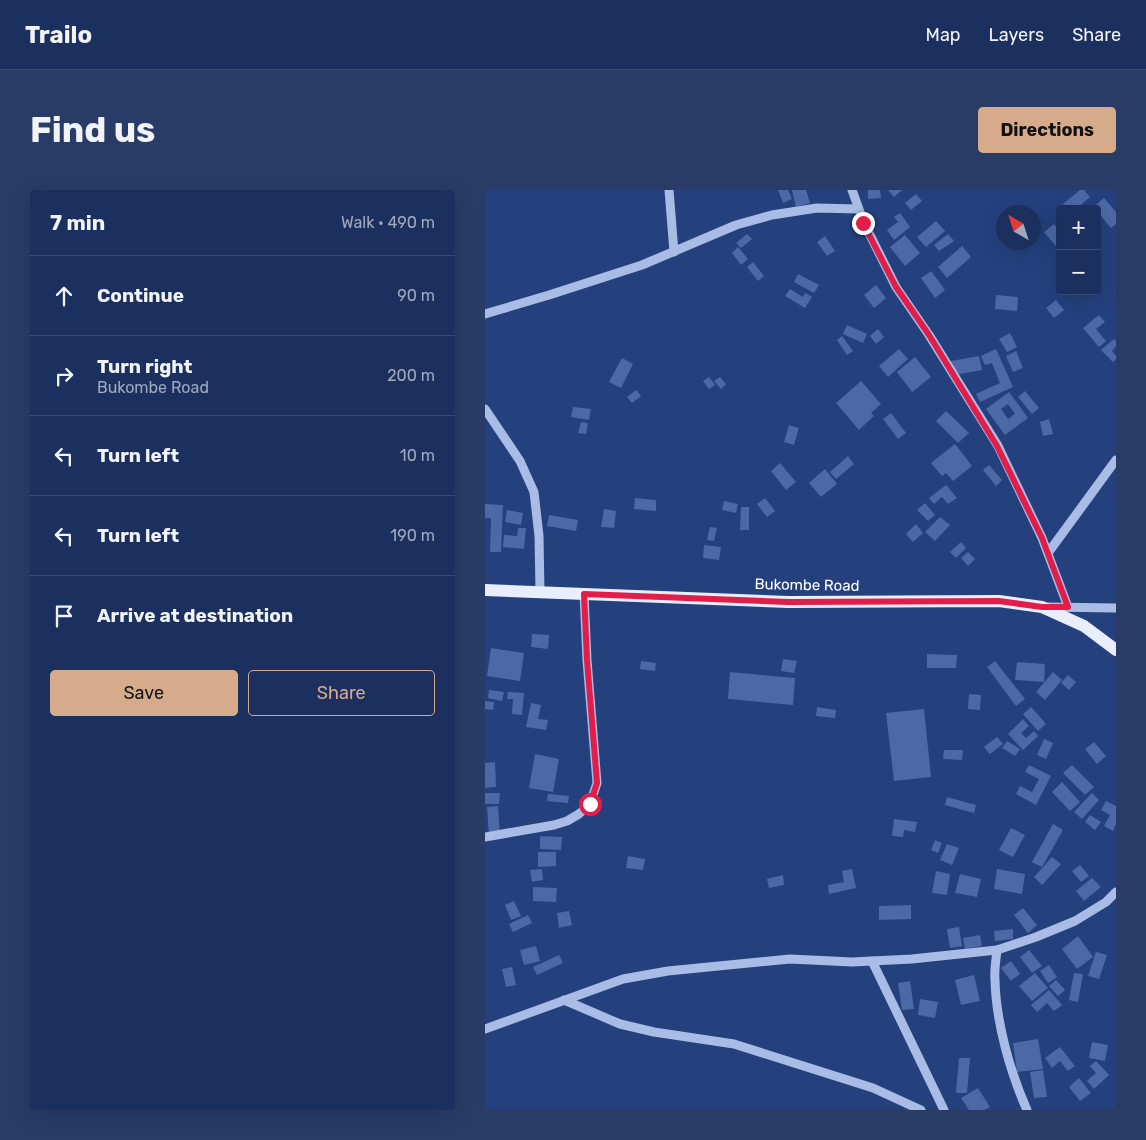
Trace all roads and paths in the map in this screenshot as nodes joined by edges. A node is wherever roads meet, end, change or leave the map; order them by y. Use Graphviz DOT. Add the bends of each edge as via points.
graph roads {
  1 [pos="669,190"];
  2 [pos="852,190"];
  3 [pos="858,209"];
  4 [pos="674,252"];
  5 [pos="485,314"];
  6 [pos="485,408"];
  7 [pos="1116,460"];
  8 [pos="1048,553"];
  9 [pos="485,590"];
  10 [pos="540,592"];
  11 [pos="584,594"];
  12 [pos="1042,607"];
  13 [pos="1068,607"];
  14 [pos="1116,608"];
  15 [pos="1116,650"];
  16 [pos="485,837"];
  17 [pos="1116,892"];
  18 [pos="997,950"];
  19 [pos="872,961"];
  20 [pos="564,1000"];
  21 [pos="485,1029"];
  22 [pos="921,1110"];
  23 [pos="944,1110"];
  24 [pos="1027,1110"];
  1 -- 4 [label="street"];
  2 -- 3 [label="street"];
  3 -- 4 [label="street" via="817,208 772,215"];
  3 -- 8 [label="street" via="896,287 997,446"];
  4 -- 5 [label="street" via="549,296"];
  6 -- 10 [label="street" via="519,461 534,492"];
  7 -- 8 [label="street"];
  8 -- 13 [label="street"];
  9 -- 10 [label="main road, Bukombe Road"];
  10 -- 11 [label="main road, Bukombe Road"];
  11 -- 12 [label="main road, Bukombe Road" via="788,602 999,601"];
  11 -- 16 [label="street" via="597,783 590,804 567,821"];
  12 -- 13 [label="street"];
  12 -- 15 [label="main road, Bukombe Road" via="1084,626"];
  13 -- 14 [label="street"];
  17 -- 18 [label="street" via="1075,921"];
  18 -- 19 [label="street" via="913,960"];
  18 -- 24 [label="street" via="995,980 1001,1031 1019,1094"];
  19 -- 20 [label="street" via="790,959 668,971 623,979"];
  19 -- 23 [label="street"];
  20 -- 21 [label="street"];
  20 -- 22 [label="street" via="619,1024 734,1044 873,1088"];
}
